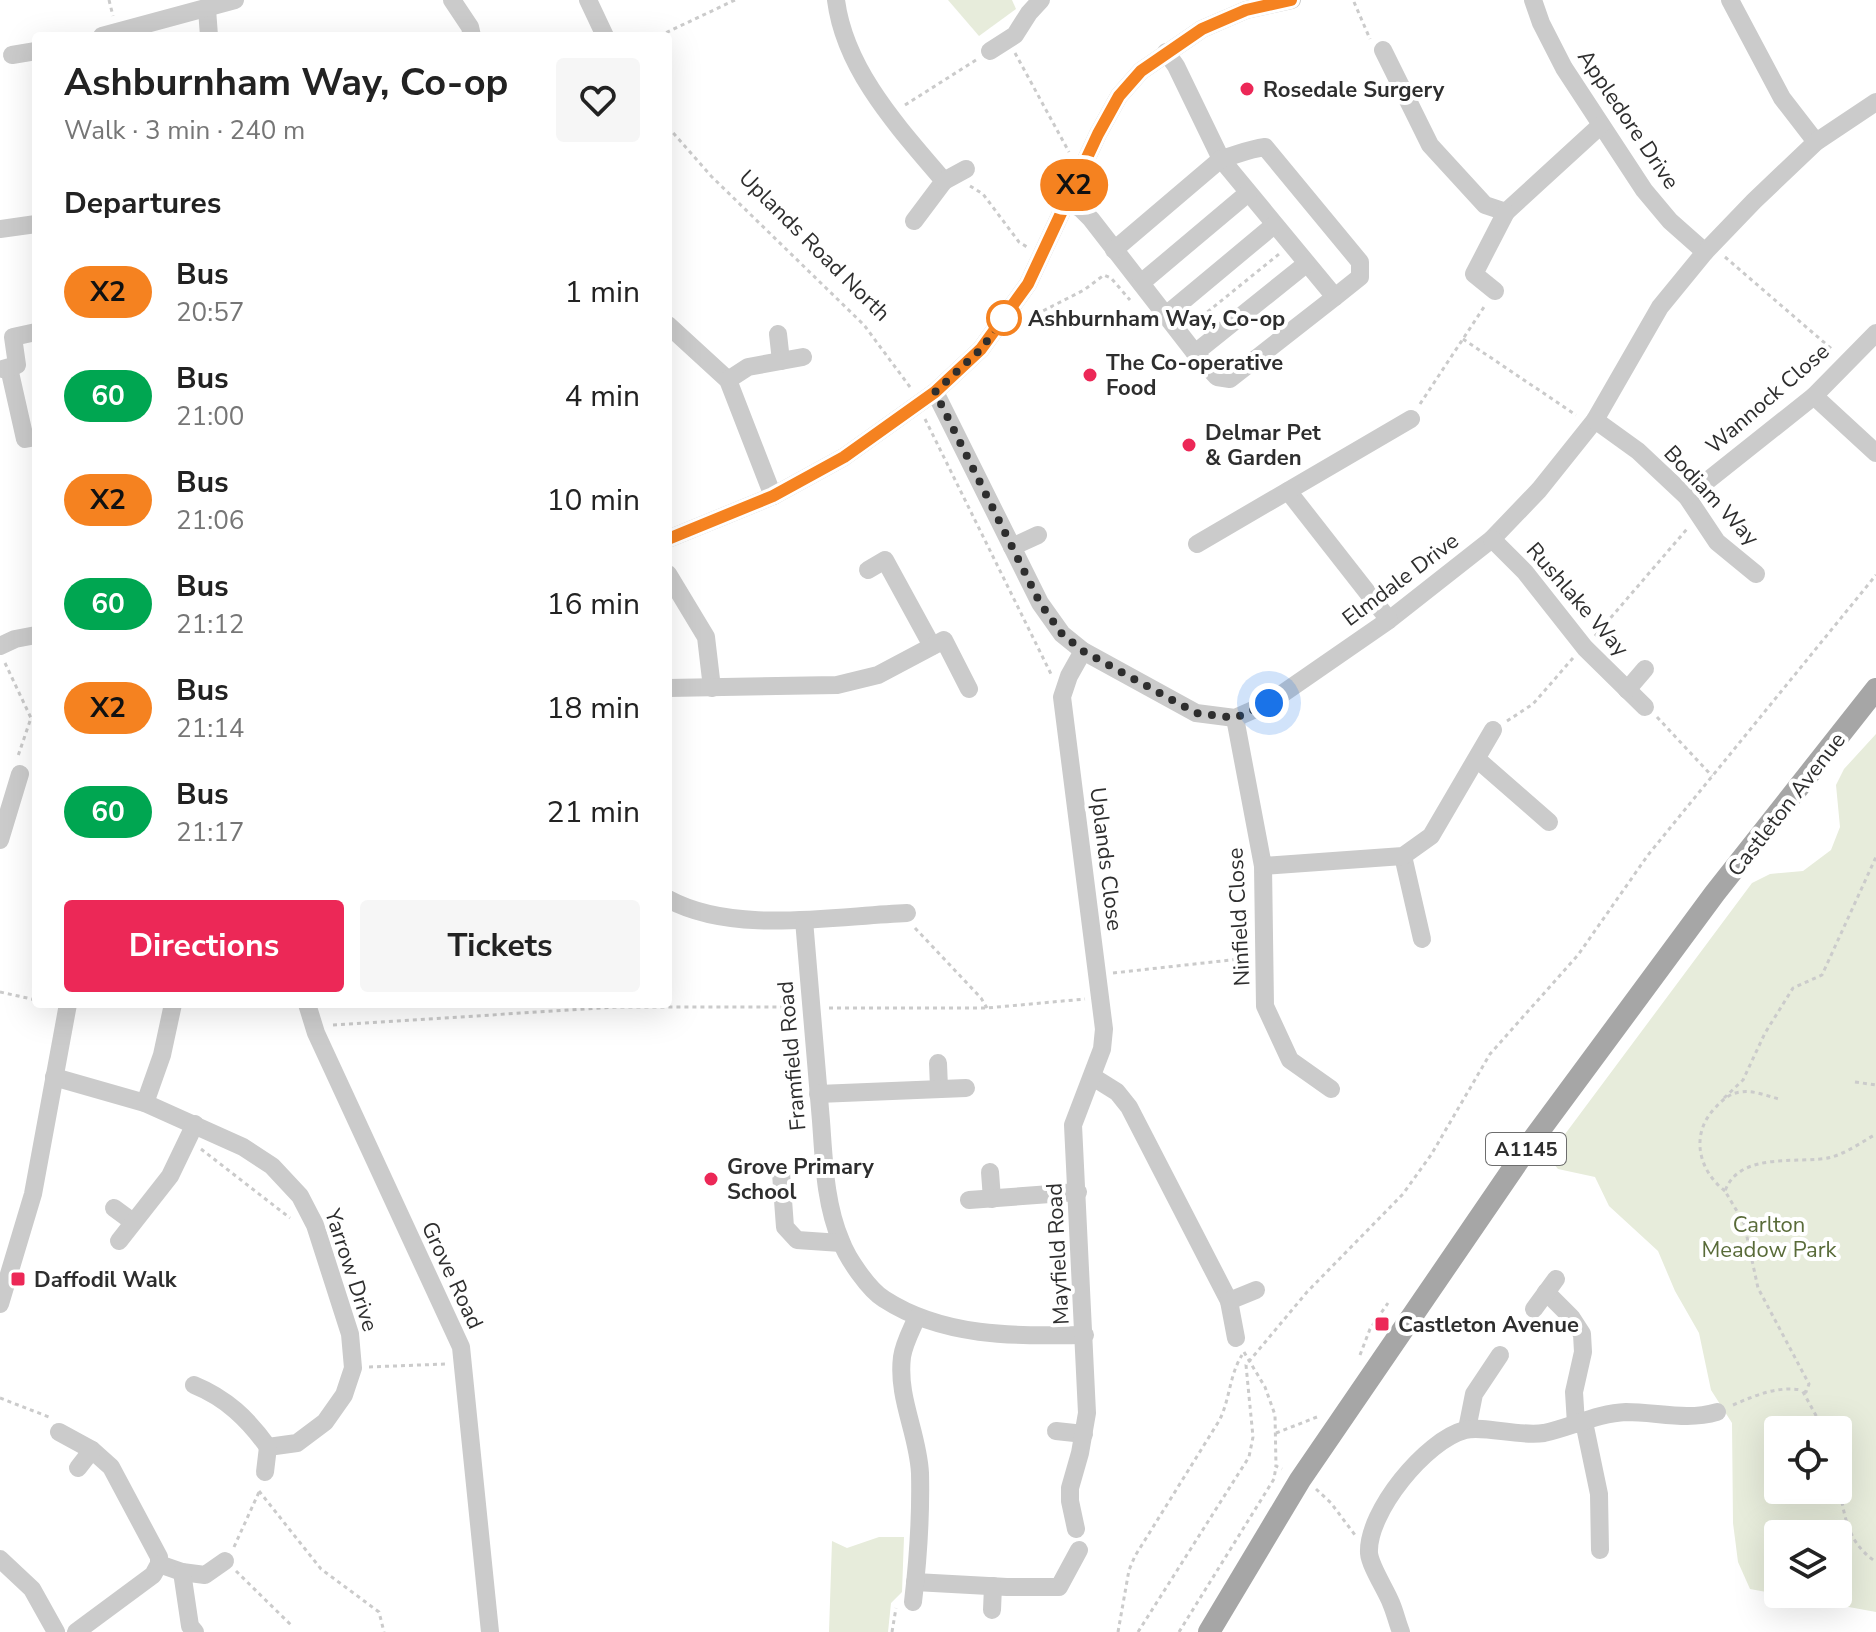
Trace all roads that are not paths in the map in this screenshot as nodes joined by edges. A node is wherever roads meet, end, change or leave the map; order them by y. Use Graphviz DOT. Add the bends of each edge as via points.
graph roads {
  1 [pos="235,0"];
  2 [pos="452,0"];
  3 [pos="588,0"];
  4 [pos="836,0"];
  5 [pos="1041,0"];
  6 [pos="1292,0"];
  7 [pos="1533,0"];
  8 [pos="1730,0"];
  9 [pos="207,9"];
  10 [pos="118,32"];
  11 [pos="209,32"];
  12 [pos="471,32"];
  13 [pos="603,32"];
  14 [pos="1383,50"];
  15 [pos="990,51"];
  16 [pos="32,52"];
  17 [pos="1166,52"];
  18 [pos="12,55"];
  19 [pos="1876,102"];
  20 [pos="1601,125"];
  21 [pos="1816,142"];
  22 [pos="1221,159"];
  23 [pos="1248,193"];
  24 [pos="1067,202"];
  25 [pos="1506,212"];
  26 [pos="914,221"];
  27 [pos="32,225"];
  28 [pos="1274,225"];
  29 [pos="0,229"];
  30 [pos="1114,250"];
  31 [pos="1705,252"];
  32 [pos="1306,264"];
  33 [pos="1141,283"];
  34 [pos="1495,291"];
  35 [pos="1335,297"];
  36 [pos="1166,315"];
  37 [pos="672,329"];
  38 [pos="32,333"];
  39 [pos="1876,333"];
  40 [pos="778,334"];
  41 [pos="1195,353"];
  42 [pos="803,357"];
  43 [pos="781,361"];
  44 [pos="9,368"];
  45 [pos="728,380"];
  46 [pos="1814,396"];
  47 [pos="928,397"];
  48 [pos="1411,419"];
  49 [pos="1595,420"];
  50 [pos="32,438"];
  51 [pos="1876,453"];
  52 [pos="1288,491"];
  53 [pos="773,496"];
  54 [pos="1687,497"];
  55 [pos="1038,535"];
  56 [pos="672,537"];
  57 [pos="1492,539"];
  58 [pos="1197,544"];
  59 [pos="1012,547"];
  60 [pos="868,570"];
  61 [pos="1756,574"];
  62 [pos="672,581"];
  63 [pos="1389,620"];
  64 [pos="32,636"];
  65 [pos="0,646"];
  66 [pos="932,646"];
  67 [pos="1083,651"];
  68 [pos="1645,669"];
  69 [pos="672,688"];
  70 [pos="712,688"];
  71 [pos="969,689"];
  72 [pos="1876,689"];
  73 [pos="1627,690"];
  74 [pos="1645,707"];
  75 [pos="1235,718"];
  76 [pos="1493,730"];
  77 [pos="1478,760"];
  78 [pos="20,774"];
  79 [pos="1549,822"];
  80 [pos="0,840"];
  81 [pos="1403,856"];
  82 [pos="1263,866"];
  83 [pos="672,901"];
  84 [pos="907,913"];
  85 [pos="804,920"];
  86 [pos="1422,939"];
  87 [pos="67,1008"];
  88 [pos="172,1008"];
  89 [pos="308,1008"];
  90 [pos="938,1063"];
  91 [pos="54,1077"];
  92 [pos="1093,1077"];
  93 [pos="939,1088"];
  94 [pos="966,1088"];
  95 [pos="1331,1089"];
  96 [pos="818,1094"];
  97 [pos="145,1103"];
  98 [pos="192,1131"];
  99 [pos="990,1172"];
  100 [pos="781,1173"];
  101 [pos="1078,1192"];
  102 [pos="992,1199"];
  103 [pos="969,1200"];
  104 [pos="114,1208"];
  105 [pos="133,1222"];
  106 [pos="119,1241"];
  107 [pos="841,1243"];
  108 [pos="1256,1290"];
  109 [pos="1229,1301"];
  110 [pos="0,1304"];
  111 [pos="1534,1309"];
  112 [pos="917,1317"];
  113 [pos="1085,1335"];
  114 [pos="1240,1345"];
  115 [pos="1500,1355"];
  116 [pos="194,1385"];
  117 [pos="1717,1412"];
  118 [pos="1580,1423"];
  119 [pos="1467,1429"];
  120 [pos="1056,1431"];
  121 [pos="59,1432"];
  122 [pos="1084,1434"];
  123 [pos="268,1447"];
  124 [pos="92,1450"];
  125 [pos="78,1468"];
  126 [pos="265,1472"];
  127 [pos="1076,1529"];
  128 [pos="1079,1550"];
  129 [pos="1600,1550"];
  130 [pos="0,1559"];
  131 [pos="225,1561"];
  132 [pos="159,1564"];
  133 [pos="182,1572"];
  134 [pos="915,1582"];
  135 [pos="1000,1587"];
  136 [pos="913,1602"];
  137 [pos="992,1610"];
  138 [pos="56,1632"];
  139 [pos="76,1632"];
  140 [pos="195,1632"];
  141 [pos="490,1632"];
  142 [pos="1209,1632"];
  143 [pos="1401,1632"];
  1 -- 9 [label="street"];
  2 -- 12 [label="street"];
  3 -- 13 [label="street"];
  4 -- 26 [label="street" via="859,67 889,117 954,176"];
  5 -- 15 [label="street" via="1015,35"];
  6 -- 17 [label="street" via="1246,10"];
  7 -- 20 [label="street, Appledore Drive" via="1564,68"];
  8 -- 21 [label="street" via="1782,98"];
  9 -- 10 [label="street"];
  9 -- 11 [label="street"];
  14 -- 25 [label="street" via="1430,145 1485,205"];
  16 -- 18 [label="street"];
  17 -- 22 [label="street"];
  17 -- 24 [label="street" via="1119,96"];
  19 -- 21 [label="street, Elmdale Drive"];
  20 -- 25 [label="street"];
  20 -- 31 [label="street, Appledore Drive" via="1644,190"];
  21 -- 31 [label="street, Elmdale Drive"];
  22 -- 23 [label="street"];
  22 -- 30 [label="street"];
  22 -- 35 [label="street" via="1265,147 1360,262 1360,277"];
  23 -- 28 [label="street"];
  23 -- 33 [label="street"];
  24 -- 30 [label="street" via="1080,208"];
  24 -- 47 [label="street" via="1028,284 981,349"];
  25 -- 34 [label="street" via="1474,274"];
  27 -- 29 [label="street"];
  28 -- 32 [label="street"];
  28 -- 36 [label="street"];
  30 -- 33 [label="street"];
  31 -- 49 [label="street, Elmdale Drive" via="1660,307"];
  32 -- 35 [label="street"];
  32 -- 41 [label="street"];
  33 -- 36 [label="street"];
  35 -- 41 [label="street" via="1230,379 1217,377"];
  36 -- 41 [label="street"];
  37 -- 45 [label="street"];
  38 -- 44 [label="street" via="13,337"];
  39 -- 46 [label="street, Wannock Close"];
  40 -- 43 [label="street"];
  42 -- 43 [label="street"];
  43 -- 45 [label="street" via="748,367"];
  44 -- 50 [label="street" via="25,439"];
  45 -- 53 [label="street"];
  46 -- 51 [label="street"];
  46 -- 54 [label="street, Wannock Close"];
  47 -- 53 [label="street" via="844,457"];
  47 -- 59 [label="street"];
  48 -- 52 [label="street"];
  49 -- 54 [label="street, Bodiam Way"];
  49 -- 57 [label="street, Elmdale Drive"];
  52 -- 58 [label="street"];
  52 -- 63 [label="street"];
  53 -- 56 [label="street"];
  54 -- 61 [label="street, Bodiam Way" via="1717,542"];
  55 -- 59 [label="street"];
  57 -- 63 [label="street, Elmdale Drive"];
  57 -- 73 [label="street, Rushlake Way"];
  59 -- 67 [label="street" via="1040,603 1062,634"];
  60 -- 66 [label="street" via="885,560"];
  62 -- 70 [label="street" via="706,637"];
  63 -- 75 [label="street, Elmdale Drive" via="1269,703"];
  64 -- 65 [label="street"];
  66 -- 70 [label="street" via="878,675 837,685"];
  66 -- 71 [label="street" via="944,640"];
  67 -- 75 [label="street" via="1196,713"];
  67 -- 92 [label="street, Uplands Close" via="1062,697 1104,1029"];
  68 -- 73 [label="street, Rushlake Way"];
  69 -- 70 [label="street"];
  72 -- 142 [label="main road, Castleton Avenue / A1145" via="1534,1138 1300,1480"];
  73 -- 74 [label="street, Rushlake Way"];
  75 -- 82 [label="street, Ninfield Close"];
  76 -- 77 [label="street"];
  77 -- 79 [label="street"];
  77 -- 81 [label="street" via="1431,836"];
  78 -- 80 [label="street"];
  81 -- 82 [label="street"];
  81 -- 86 [label="street"];
  82 -- 95 [label="street, Ninfield Close" via="1265,1006 1290,1060"];
  83 -- 85 [label="street" via="718,918"];
  84 -- 85 [label="street"];
  85 -- 96 [label="street, Framfield Road"];
  87 -- 91 [label="street"];
  88 -- 97 [label="street"];
  89 -- 141 [label="street, Grove Road" via="461,1347"];
  90 -- 93 [label="street"];
  91 -- 97 [label="street, Yarrow Drive"];
  91 -- 110 [label="street" via="33,1194"];
  92 -- 101 [label="street, Mayfield Road" via="1073,1125"];
  92 -- 109 [label="street" via="1129,1107"];
  93 -- 94 [label="street"];
  93 -- 96 [label="street"];
  96 -- 107 [label="street, Framfield Road" via="826,1179"];
  97 -- 98 [label="street, Yarrow Drive"];
  98 -- 105 [label="street" via="170,1176"];
  98 -- 123 [label="street, Yarrow Drive" via="243,1147 272,1166 300,1196 315,1225 350,1334 353,1368 344,1395 325,1422 297,1443"];
  99 -- 102 [label="street"];
  100 -- 107 [label="street" via="785,1227 797,1240"];
  101 -- 102 [label="street"];
  101 -- 113 [label="street, Mayfield Road"];
  102 -- 103 [label="street"];
  104 -- 105 [label="street"];
  105 -- 106 [label="street"];
  107 -- 112 [label="street, Framfield Road" via="882,1298"];
  108 -- 109 [label="street"];
  109 -- 114 [label="street"];
  111 -- 118 [label="street" via="1551,1286 1582,1334 1574,1392"];
  112 -- 113 [label="street, Framfield Road" via="984,1335"];
  112 -- 134 [label="street" via="902,1354 901,1378 920,1473"];
  113 -- 122 [label="street, Mayfield Road"];
  115 -- 119 [label="street" via="1474,1394"];
  116 -- 123 [label="street" via="219,1386"];
  117 -- 118 [label="street" via="1701,1417 1624,1412"];
  118 -- 119 [label="street" via="1517,1435"];
  118 -- 129 [label="street" via="1599,1494"];
  119 -- 143 [label="street" via="1425,1452 1376,1520 1369,1554"];
  120 -- 122 [label="street"];
  121 -- 124 [label="street"];
  122 -- 127 [label="street, Mayfield Road" via="1070,1488"];
  123 -- 126 [label="street"];
  124 -- 125 [label="street"];
  124 -- 132 [label="street" via="111,1467"];
  128 -- 135 [label="street" via="1059,1587"];
  130 -- 138 [label="street" via="32,1589"];
  131 -- 133 [label="street" via="205,1575"];
  132 -- 133 [label="street"];
  132 -- 139 [label="street" via="153,1575"];
  133 -- 140 [label="street"];
  134 -- 135 [label="street"];
  134 -- 136 [label="street"];
  135 -- 137 [label="street"];
}
